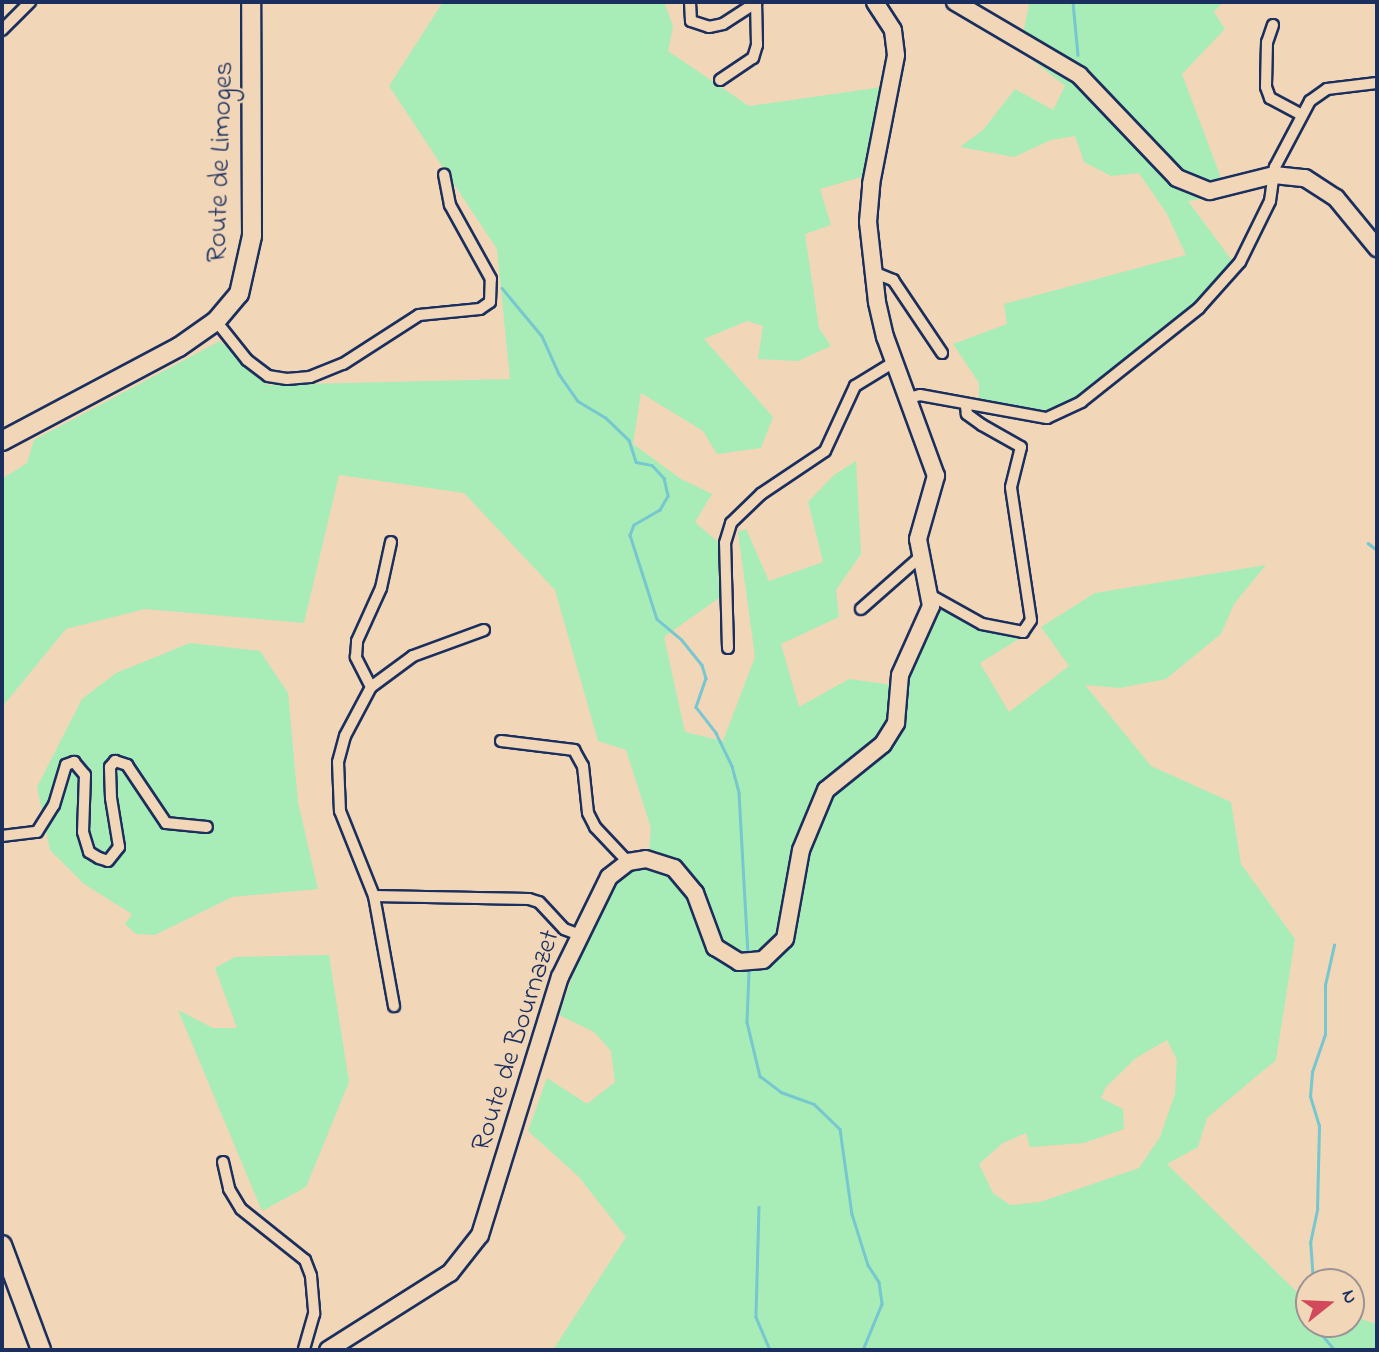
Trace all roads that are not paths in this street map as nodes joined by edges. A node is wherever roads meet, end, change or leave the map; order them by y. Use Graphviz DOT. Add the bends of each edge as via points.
graph roads {
  1 [pos="30,2"];
  2 [pos="251,2"];
  3 [pos="690,2"];
  4 [pos="756,2"];
  5 [pos="875,2"];
  6 [pos="954,2"];
  7 [pos="1273,25"];
  8 [pos="2,30"];
  9 [pos="720,80"];
  10 [pos="1377,83"];
  11 [pos="1300,114"];
  12 [pos="444,175"];
  13 [pos="1274,175"];
  14 [pos="1377,248"];
  15 [pos="873,272"];
  16 [pos="216,321"];
  17 [pos="942,353"];
  18 [pos="894,362"];
  19 [pos="909,398"];
  20 [pos="966,407"];
  21 [pos="2,441"];
  22 [pos="391,542"];
  23 [pos="920,557"];
  24 [pos="932,596"];
  25 [pos="861,609"];
  26 [pos="484,630"];
  27 [pos="729,648"];
  28 [pos="371,687"];
  29 [pos="501,741"];
  30 [pos="207,827"];
  31 [pos="2,836"];
  32 [pos="628,862"];
  33 [pos="374,896"];
  34 [pos="578,934"];
  35 [pos="394,1006"];
  36 [pos="223,1162"];
  37 [pos="2,1245"];
  38 [pos="5,1275"];
  39 [pos="29,1350"];
  40 [pos="41,1350"];
  41 [pos="304,1350"];
  42 [pos="328,1350"];
  1 -- 8 [label="street"];
  2 -- 16 [label="main road, Route de Limoges" via="250,259 239,294"];
  3 -- 4 [label="street" via="691,21 709,27 723,24"];
  4 -- 9 [label="street" via="757,45 752,58"];
  5 -- 15 [label="street" via="893,30 896,55 871,184"];
  6 -- 13 [label="street" via="1079,75 1158,161 1193,188 1227,189"];
  7 -- 11 [label="street" via="1267,42 1266,87 1270,98"];
  10 -- 11 [label="street" via="1328,89"];
  11 -- 13 [label="street"];
  12 -- 16 [label="street" via="450,205 491,279 490,302 480,309 419,315 343,364 310,377 288,379 268,376 247,360"];
  13 -- 14 [label="street" via="1305,178 1336,198"];
  13 -- 20 [label="street" via="1258,230 1221,285 1081,402 1047,418"];
  15 -- 17 [label="street" via="893,280"];
  15 -- 18 [label="street" via="881,325"];
  16 -- 21 [label="main road, Route de Limoges" via="179,347"];
  18 -- 19 [label="street"];
  18 -- 27 [label="street" via="855,386 825,450 761,494 730,523 725,543"];
  19 -- 20 [label="street" via="920,395"];
  19 -- 23 [label="street" via="936,476 918,539"];
  20 -- 24 [label="street" via="967,414 982,425 1021,447 1011,475 1031,620 1027,629 982,624"];
  22 -- 28 [label="street" via="381,588 357,641 356,657"];
  23 -- 24 [label="street"];
  23 -- 25 [label="street"];
  24 -- 32 [label="street" via="927,622 900,675 896,723 883,744 826,790 801,850 785,939 775,953 751,963 739,962 715,947 695,893 674,867 646,859"];
  26 -- 28 [label="street" via="413,656"];
  28 -- 33 [label="street" via="345,736 336,787 345,828"];
  29 -- 32 [label="street" via="574,750 583,766 588,813"];
  30 -- 31 [label="street" via="166,823 127,765 115,761 110,767 111,798 119,847 108,861 99,858 89,852 83,832 85,775 74,762 66,765 54,805 37,832"];
  32 -- 34 [label="street, Route de Bournazet" via="609,877"];
  33 -- 34 [label="street" via="529,899 539,902 564,929"];
  33 -- 35 [label="street"];
  34 -- 42 [label="street, Route de Bournazet" via="547,1014 480,1235 450,1273"];
  36 -- 41 [label="street" via="229,1189 241,1209 305,1260 314,1314"];
  37 -- 38 [label="main road"];
  38 -- 39 [label="main road"];
  38 -- 40 [label="main road"];
}
